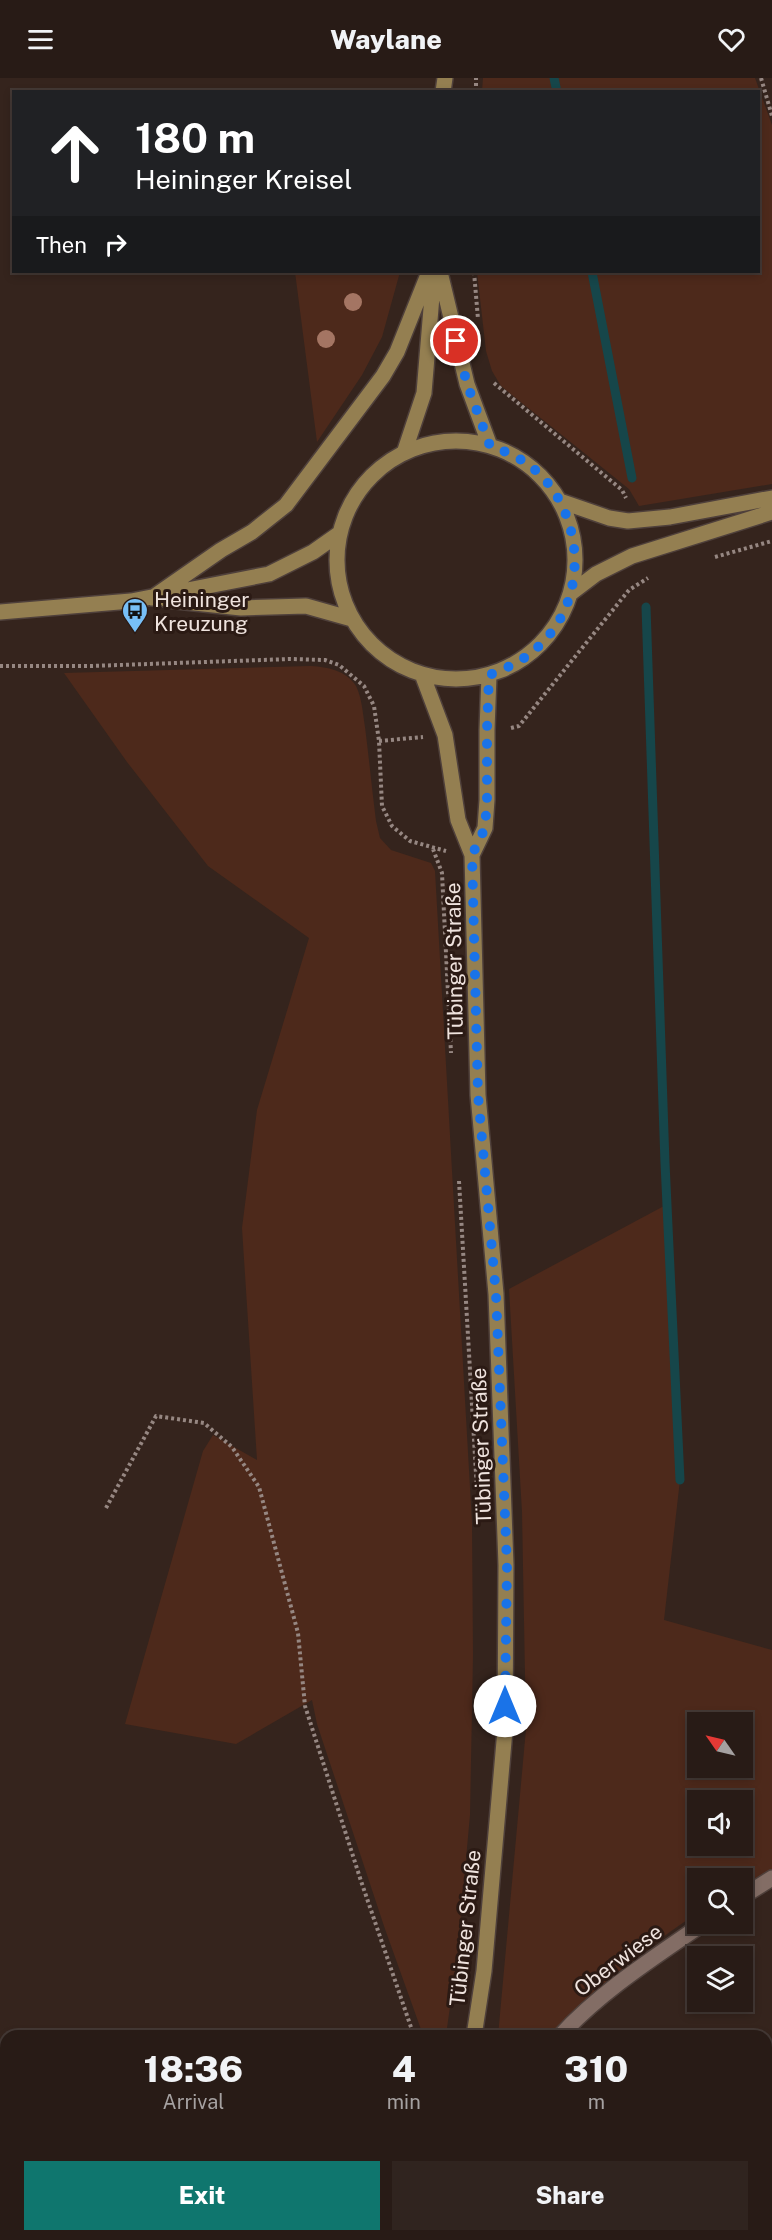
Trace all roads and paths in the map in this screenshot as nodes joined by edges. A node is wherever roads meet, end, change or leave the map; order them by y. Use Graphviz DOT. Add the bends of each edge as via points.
graph roads {
  1 [pos="761,78"];
  2 [pos="772,116"];
  3 [pos="429,273"];
  4 [pos="434,273"];
  5 [pos="440,273"];
  6 [pos="474,273"];
  7 [pos="479,326"];
  8 [pos="488,376"];
  9 [pos="490,446"];
  10 [pos="404,453"];
  11 [pos="772,498"];
  12 [pos="560,501"];
  13 [pos="628,502"];
  14 [pos="772,512"];
  15 [pos="340,533"];
  16 [pos="635,585"];
  17 [pos="571,592"];
  18 [pos="152,598"];
  19 [pos="0,612"];
  20 [pos="352,619"];
  21 [pos="0,666"];
  22 [pos="422,674"];
  23 [pos="489,675"];
  24 [pos="519,726"];
  25 [pos="472,855"];
  26 [pos="451,1062"];
  27 [pos="459,1181"];
  28 [pos="478,1503"];
  29 [pos="106,1508"];
  30 [pos="772,1878"];
  31 [pos="753,1891"];
  32 [pos="688,1934"];
  33 [pos="412,2030"];
  34 [pos="475,2030"];
  35 [pos="565,2030"];
  1 -- 2 [label="path"];
  3 -- 18 [label="street" via="397,352 383,376 286,505"];
  4 -- 10 [label="street" via="424,393"];
  5 -- 9 [label="street" via="467,384"];
  6 -- 7 [label="path"];
  8 -- 13 [label="path" via="498,389 622,490"];
  9 -- 10 [label="street" via="464,440 444,441"];
  9 -- 12 [label="street" via="528,465"];
  10 -- 15 [label="street" via="363,485"];
  11 -- 12 [label="street" via="628,521"];
  12 -- 17 [label="street" via="575,546"];
  14 -- 17 [label="street" via="623,560"];
  15 -- 18 [label="street" via="313,552 268,574"];
  15 -- 20 [label="street" via="338,577"];
  16 -- 24 [label="path"];
  17 -- 23 [label="street" via="554,629 541,644 508,668"];
  18 -- 19 [label="street"];
  18 -- 20 [label="street" via="241,608 306,606"];
  20 -- 22 [label="street" via="382,653"];
  21 -- 26 [label="path" via="325,660 339,665 364,686 374,706 382,806 392,826 410,841 433,849 442,873"];
  22 -- 23 [label="street" via="444,679"];
  22 -- 25 [label="street" via="446,735 458,820"];
  23 -- 25 [label="street" via="485,828"];
  25 -- 34 [label="street, Tübinger Straße" via="478,1095 496,1294 507,1565 505,1730 484,1971"];
  27 -- 28 [label="path"];
  29 -- 33 [label="path" via="156,1416 204,1423 232,1447 259,1487 298,1633 306,1706"];
  30 -- 31 [label="lane"];
  32 -- 35 [label="lane, Oberwiese" via="579,2015"];
}
